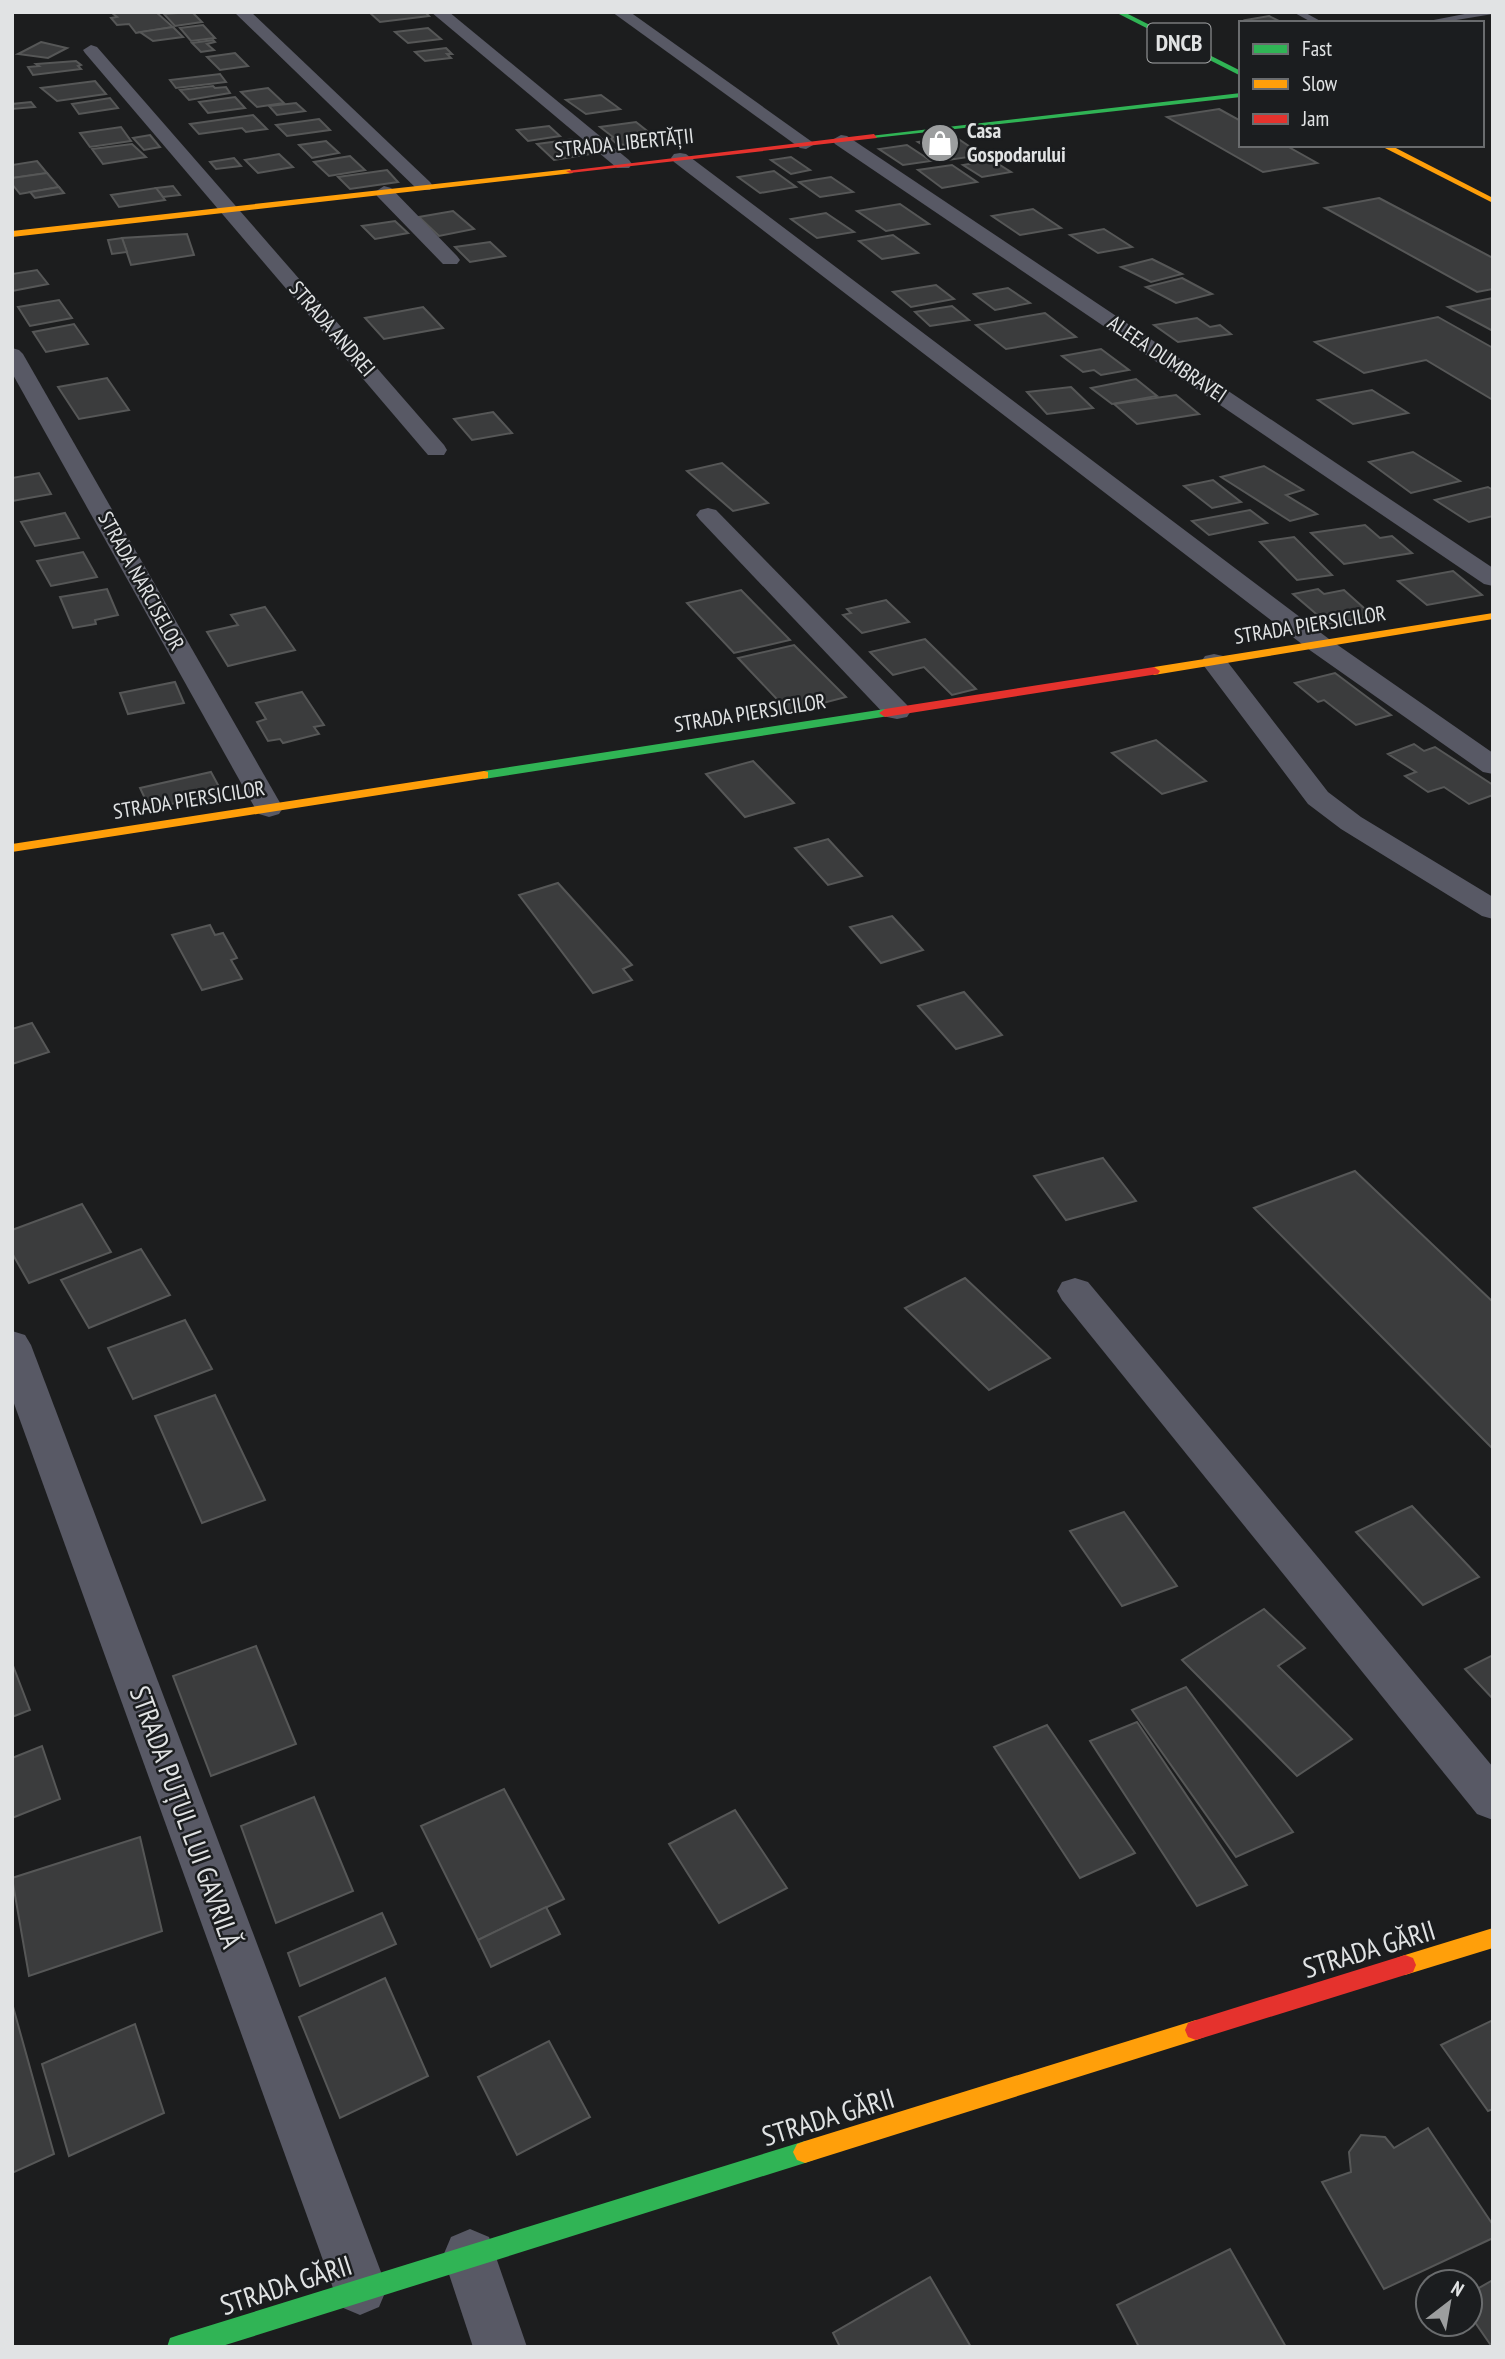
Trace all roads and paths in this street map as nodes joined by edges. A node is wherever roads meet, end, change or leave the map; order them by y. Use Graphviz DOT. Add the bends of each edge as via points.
graph roads {
  1 [pos="242,12"];
  2 [pos="439,12"];
  3 [pos="620,12"];
  4 [pos="1118,12"];
  5 [pos="1297,12"];
  6 [pos="1491,12"];
  7 [pos="1316,21"];
  8 [pos="1435,21"];
  9 [pos="91,50"];
  10 [pos="1239,73"];
  11 [pos="1239,95"];
  12 [pos="841,140"];
  13 [pos="806,144"];
  14 [pos="1386,147"];
  15 [pos="680,159"];
  16 [pos="623,164"];
  17 [pos="424,186"];
  18 [pos="384,192"];
  19 [pos="1493,201"];
  20 [pos="229,209"];
  21 [pos="12,234"];
  22 [pos="450,260"];
  23 [pos="12,354"];
  24 [pos="436,450"];
  25 [pos="708,515"];
  26 [pos="1493,579"];
  27 [pos="1493,616"];
  28 [pos="1320,645"];
  29 [pos="1214,662"];
  30 [pos="897,711"];
  31 [pos="1493,766"];
  32 [pos="269,808"];
  33 [pos="12,848"];
  34 [pos="1493,911"];
  35 [pos="1075,1291"];
  36 [pos="12,1345"];
  37 [pos="1493,1800"];
  38 [pos="1493,1938"];
  39 [pos="470,2256"];
  40 [pos="360,2288"];
  41 [pos="179,2347"];
  42 [pos="500,2347"];
  1 -- 17 [label="street"];
  2 -- 16 [label="street"];
  3 -- 13 [label="street"];
  4 -- 10 [label="street, DNCB"];
  5 -- 7 [label="lane"];
  6 -- 8 [label="lane"];
  9 -- 20 [label="street, STRADA ANDREI"];
  11 -- 12 [label="street, STRADA LIBERTĂȚII"];
  12 -- 13 [label="street, STRADA LIBERTĂȚII"];
  12 -- 26 [label="street, ALEEA DUMBRAVEI"];
  13 -- 15 [label="street, STRADA LIBERTĂȚII"];
  14 -- 19 [label="street"];
  15 -- 16 [label="street, STRADA LIBERTĂȚII"];
  15 -- 28 [label="street"];
  16 -- 17 [label="street, STRADA LIBERTĂȚII"];
  17 -- 18 [label="street, STRADA LIBERTĂȚII"];
  18 -- 20 [label="street, STRADA LIBERTĂȚII"];
  18 -- 22 [label="street"];
  20 -- 21 [label="street, STRADA LIBERTĂȚII"];
  20 -- 24 [label="street, STRADA ANDREI"];
  23 -- 32 [label="street, STRADA NARCISELOR"];
  25 -- 30 [label="street"];
  27 -- 28 [label="street, STRADA PIERSICILOR"];
  28 -- 29 [label="street, STRADA PIERSICILOR"];
  28 -- 31 [label="street"];
  29 -- 30 [label="street, STRADA PIERSICILOR"];
  29 -- 34 [label="street" via="1318,798"];
  30 -- 32 [label="street, STRADA PIERSICILOR"];
  32 -- 33 [label="street, STRADA PIERSICILOR"];
  35 -- 37 [label="street"];
  36 -- 40 [label="street, STRADA PUȚUL LUI GAVRILĂ"];
  38 -- 39 [label="street, STRADA GĂRII"];
  39 -- 40 [label="street, STRADA GĂRII"];
  39 -- 42 [label="street"];
  40 -- 41 [label="street, STRADA GĂRII"];
}
